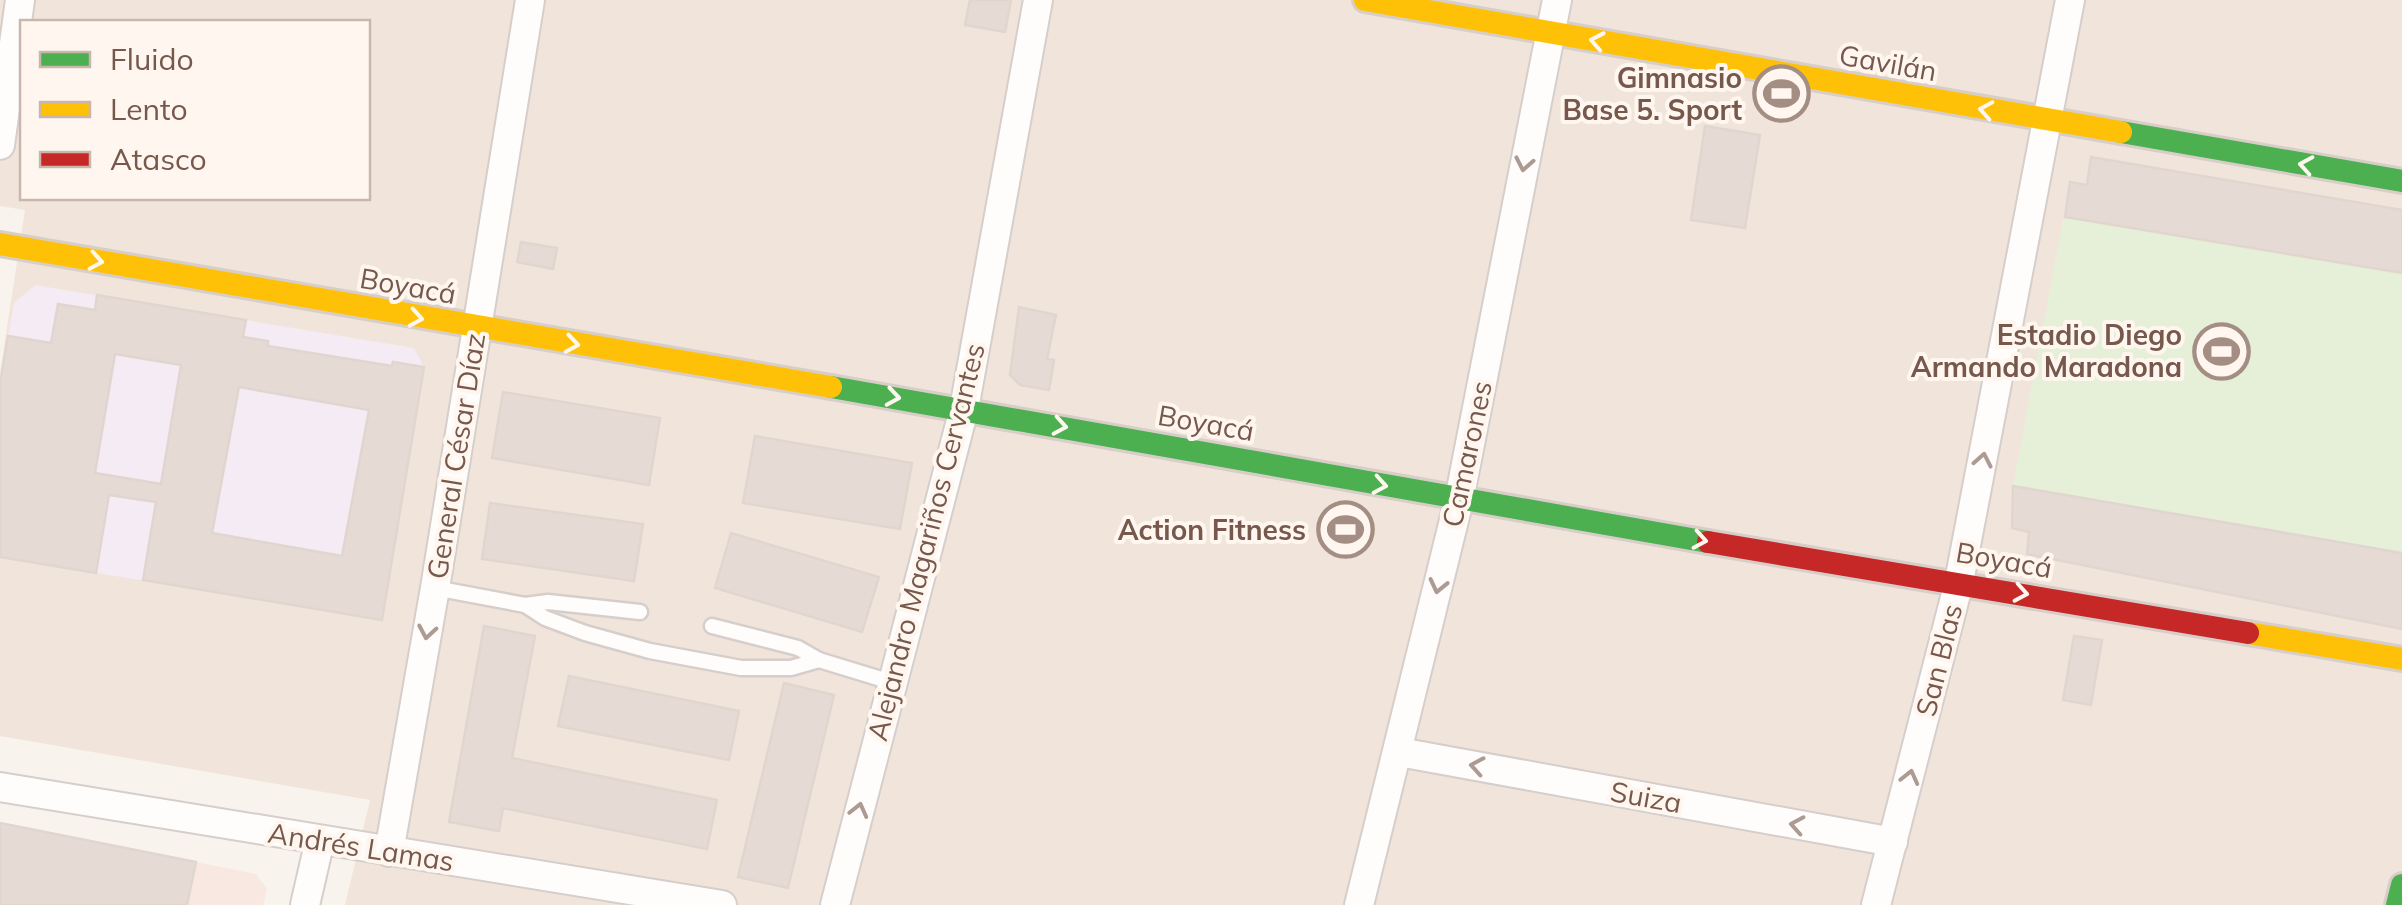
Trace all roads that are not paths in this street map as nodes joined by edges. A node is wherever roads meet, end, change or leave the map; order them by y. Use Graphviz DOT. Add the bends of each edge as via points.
graph roads {
  1 [pos="20,0"];
  2 [pos="530,0"];
  3 [pos="1038,0"];
  4 [pos="1365,0"];
  5 [pos="1557,0"];
  6 [pos="2070,0"];
  7 [pos="1550,32"];
  8 [pos="2046,121"];
  9 [pos="0,145"];
  10 [pos="2402,181"];
  11 [pos="0,244"];
  12 [pos="476,328"];
  13 [pos="964,409"];
  14 [pos="1459,500"];
  15 [pos="1959,582"];
  16 [pos="435,588"];
  17 [pos="526,605"];
  18 [pos="640,612"];
  19 [pos="712,626"];
  20 [pos="819,660"];
  21 [pos="2402,660"];
  22 [pos="891,682"];
  23 [pos="1399,752"];
  24 [pos="0,788"];
  25 [pos="320,840"];
  26 [pos="1893,842"];
  27 [pos="389,852"];
  28 [pos="2402,885"];
  29 [pos="304,905"];
  30 [pos="722,905"];
  31 [pos="835,905"];
  32 [pos="1359,905"];
  33 [pos="1876,905"];
  34 [pos="2397,905"];
  1 -- 9 [label="street"];
  2 -- 12 [label="street, General César Díaz"];
  3 -- 13 [label="street, Alejandro Magariños Cervantes"];
  4 -- 7 [label="street, Gavilán"];
  5 -- 7 [label="street, Camarones"];
  6 -- 8 [label="street, San Blas"];
  8 -- 7 [label="street, Gavilán, one-way"];
  7 -- 14 [label="street, Camarones, one-way"];
  10 -- 8 [label="street, Gavilán, one-way"];
  15 -- 8 [label="street, San Blas, one-way"];
  11 -- 12 [label="street, Boyacá, one-way"];
  12 -- 13 [label="street, Boyacá, one-way"];
  12 -- 16 [label="street, General César Díaz"];
  13 -- 14 [label="street, Boyacá, one-way"];
  13 -- 22 [label="street, Alejandro Magariños Cervantes"];
  14 -- 15 [label="street, Boyacá, one-way"];
  14 -- 23 [label="street, Camarones, one-way"];
  15 -- 21 [label="street, Boyacá, one-way"];
  26 -- 15 [label="street, San Blas, one-way"];
  16 -- 17 [label="lane"];
  16 -- 27 [label="street, General César Díaz, one-way"];
  17 -- 18 [label="lane"];
  17 -- 20 [label="lane" via="558,623 650,652 741,668 791,668"];
  19 -- 20 [label="lane" via="798,648"];
  20 -- 22 [label="lane"];
  31 -- 22 [label="street, Alejandro Magariños Cervantes, one-way"];
  26 -- 23 [label="street, Suiza, one-way"];
  23 -- 32 [label="street, Camarones"];
  24 -- 25 [label="street, Andrés Lamas"];
  25 -- 27 [label="street, Andrés Lamas"];
  25 -- 29 [label="street"];
  26 -- 33 [label="street, San Blas"];
  27 -- 30 [label="street, Andrés Lamas"];
  28 -- 34 [label="street"];
}
